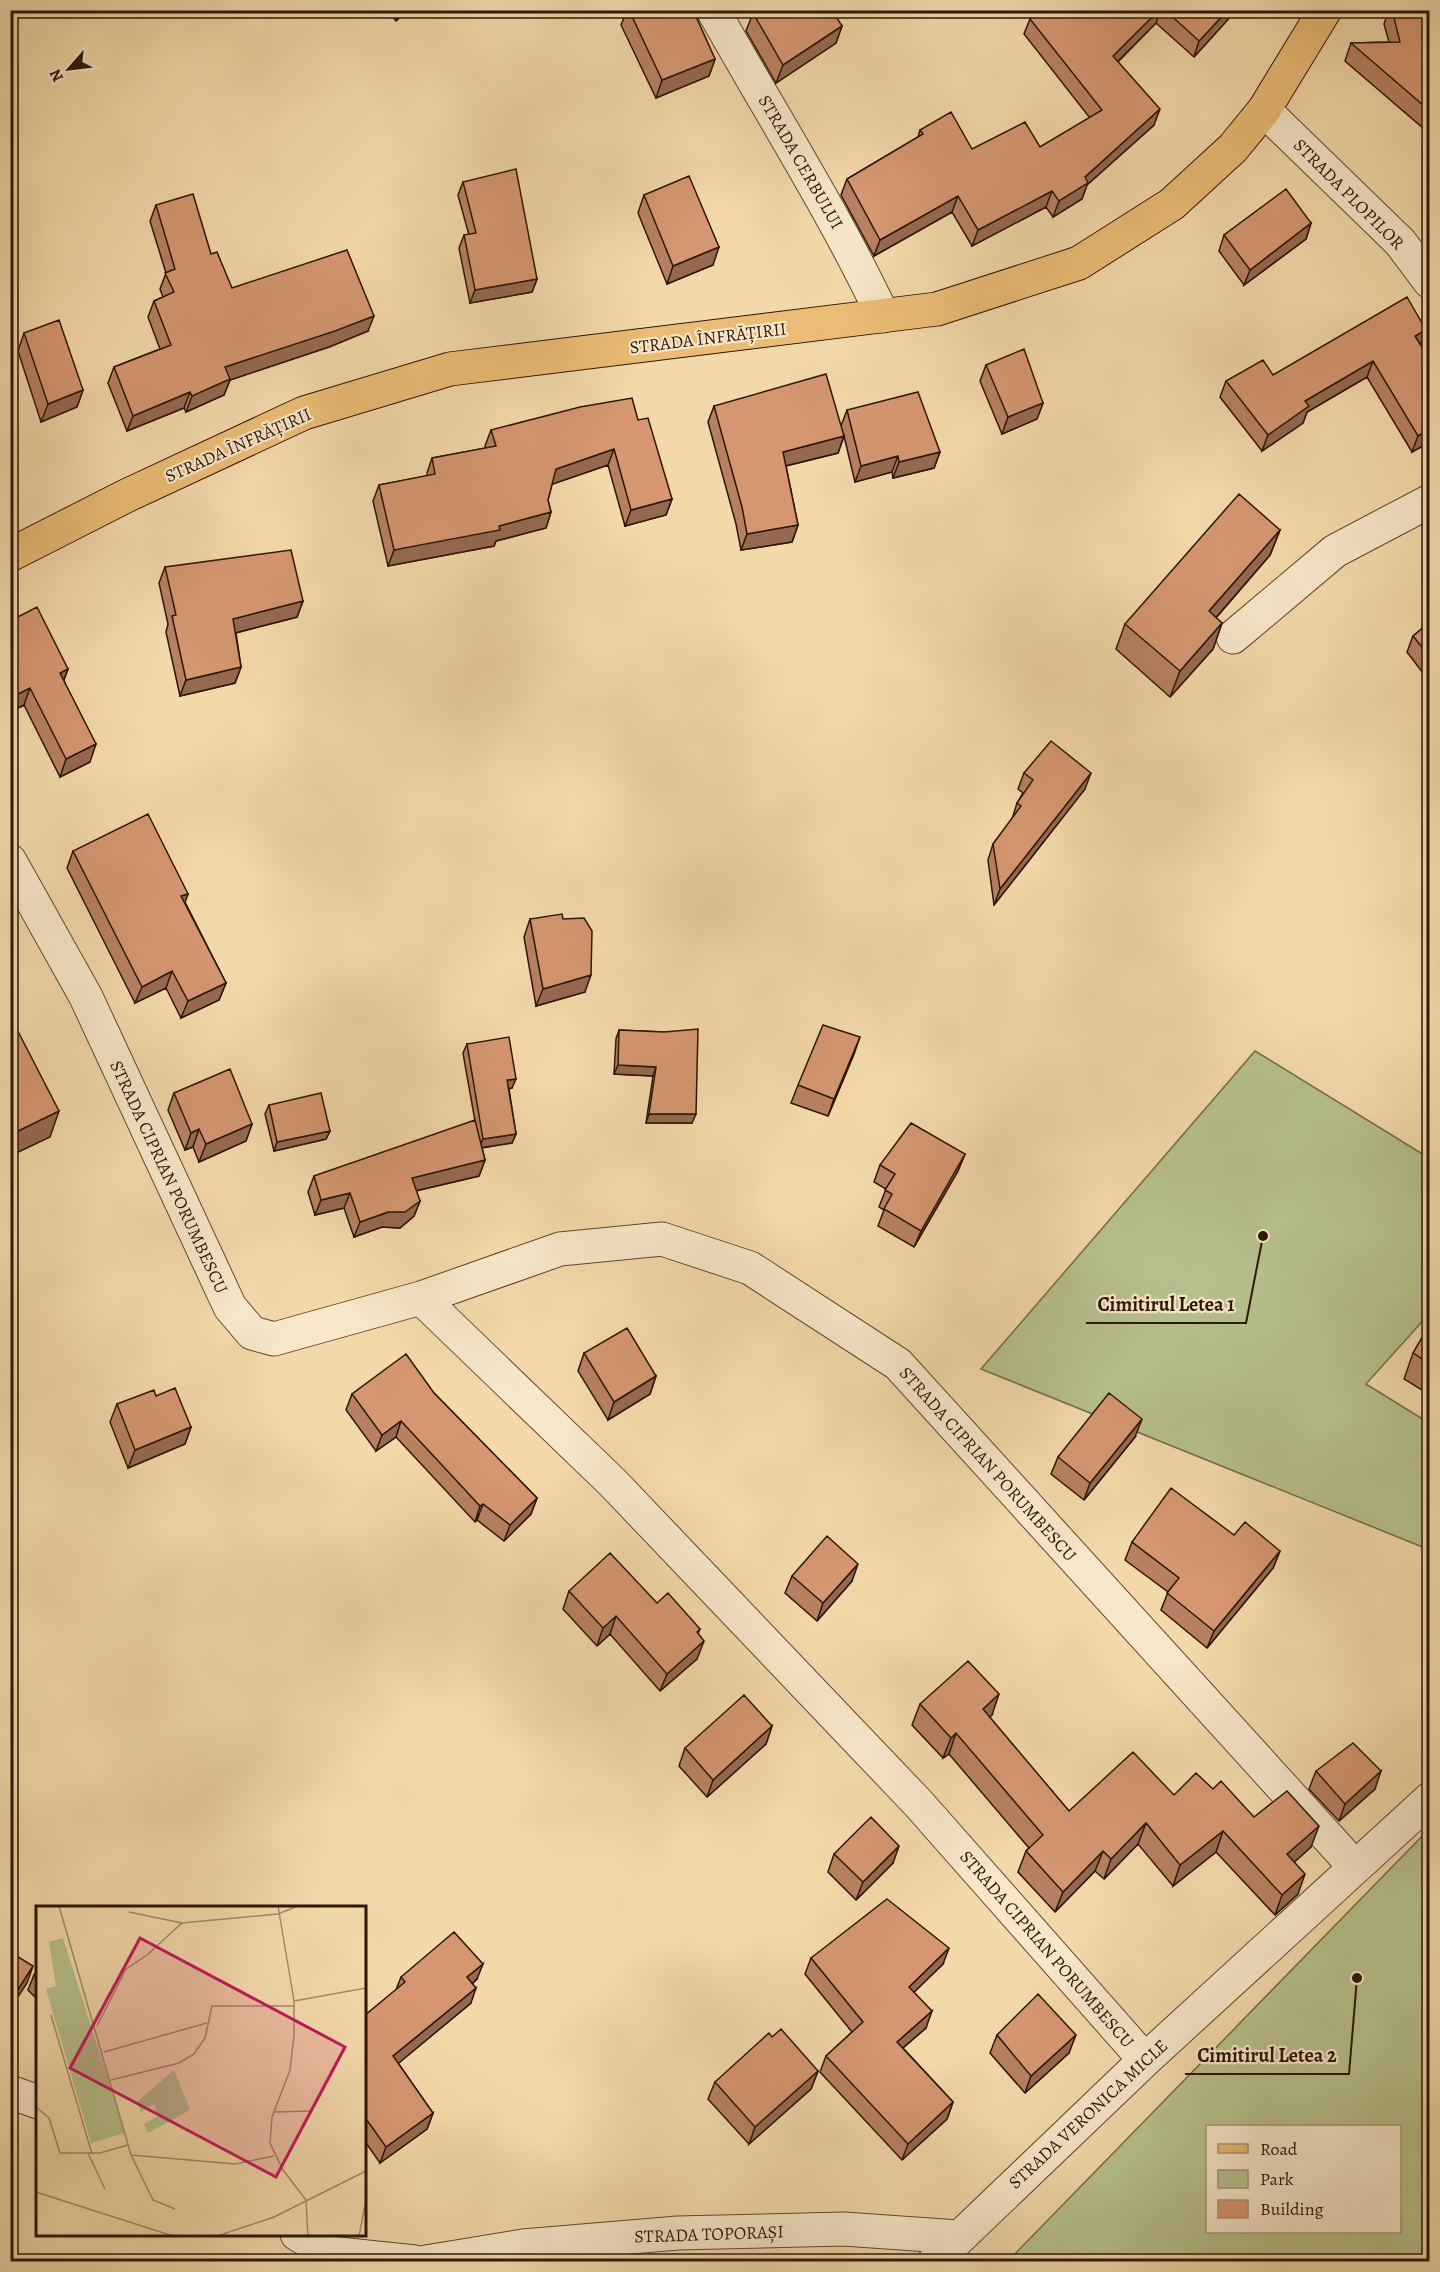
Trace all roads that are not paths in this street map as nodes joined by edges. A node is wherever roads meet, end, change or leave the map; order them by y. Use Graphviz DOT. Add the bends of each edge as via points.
graph roads {
  1 [pos="713,10"];
  2 [pos="1325,10"];
  3 [pos="1264,110"];
  4 [pos="1430,282"];
  5 [pos="883,316"];
  6 [pos="1430,501"];
  7 [pos="10,555"];
  8 [pos="1233,637"];
  9 [pos="10,861"];
  10 [pos="421,1298"];
  11 [pos="1430,1799"];
  12 [pos="1355,1867"];
  13 [pos="1145,2060"];
  14 [pos="10,2092"];
  15 [pos="36,2101"];
  16 [pos="299,2236"];
  17 [pos="958,2237"];
  18 [pos="415,2262"];
  19 [pos="426,2262"];
  20 [pos="934,2262"];
  1 -- 5 [label="street, STRADA CERBULUI" via="807,170"];
  2 -- 3 [label="main road, STRADA ÎNFRĂȚIRII"];
  3 -- 4 [label="street, STRADA PLOPILOR" via="1400,242"];
  3 -- 5 [label="main road, STRADA ÎNFRĂȚIRII" via="1233,148 1172,204 1079,263 937,309"];
  5 -- 7 [label="main road, STRADA ÎNFRĂȚIRII" via="450,369 304,413"];
  6 -- 8 [label="street" via="1335,551"];
  9 -- 10 [label="street, STRADA CIPRIAN PORUMBESCU" via="86,997 230,1307 252,1333 273,1340"];
  10 -- 12 [label="street, STRADA CIPRIAN PORUMBESCU" via="560,1249 662,1239 750,1268 898,1364"];
  10 -- 13 [label="street, STRADA CIPRIAN PORUMBESCU" via="613,1483 902,1785"];
  11 -- 12 [label="street, STRADA VERONICA MICLE"];
  12 -- 13 [label="street, STRADA VERONICA MICLE"];
  13 -- 17 [label="street, STRADA VERONICA MICLE"];
  14 -- 15 [label="street"];
  16 -- 18 [label="street" via="329,2253"];
  17 -- 19 [label="street, STRADA TOPORAȘI" via="844,2229 678,2233 523,2246"];
  17 -- 20 [label="street, STRADA VERONICA MICLE"];
}
